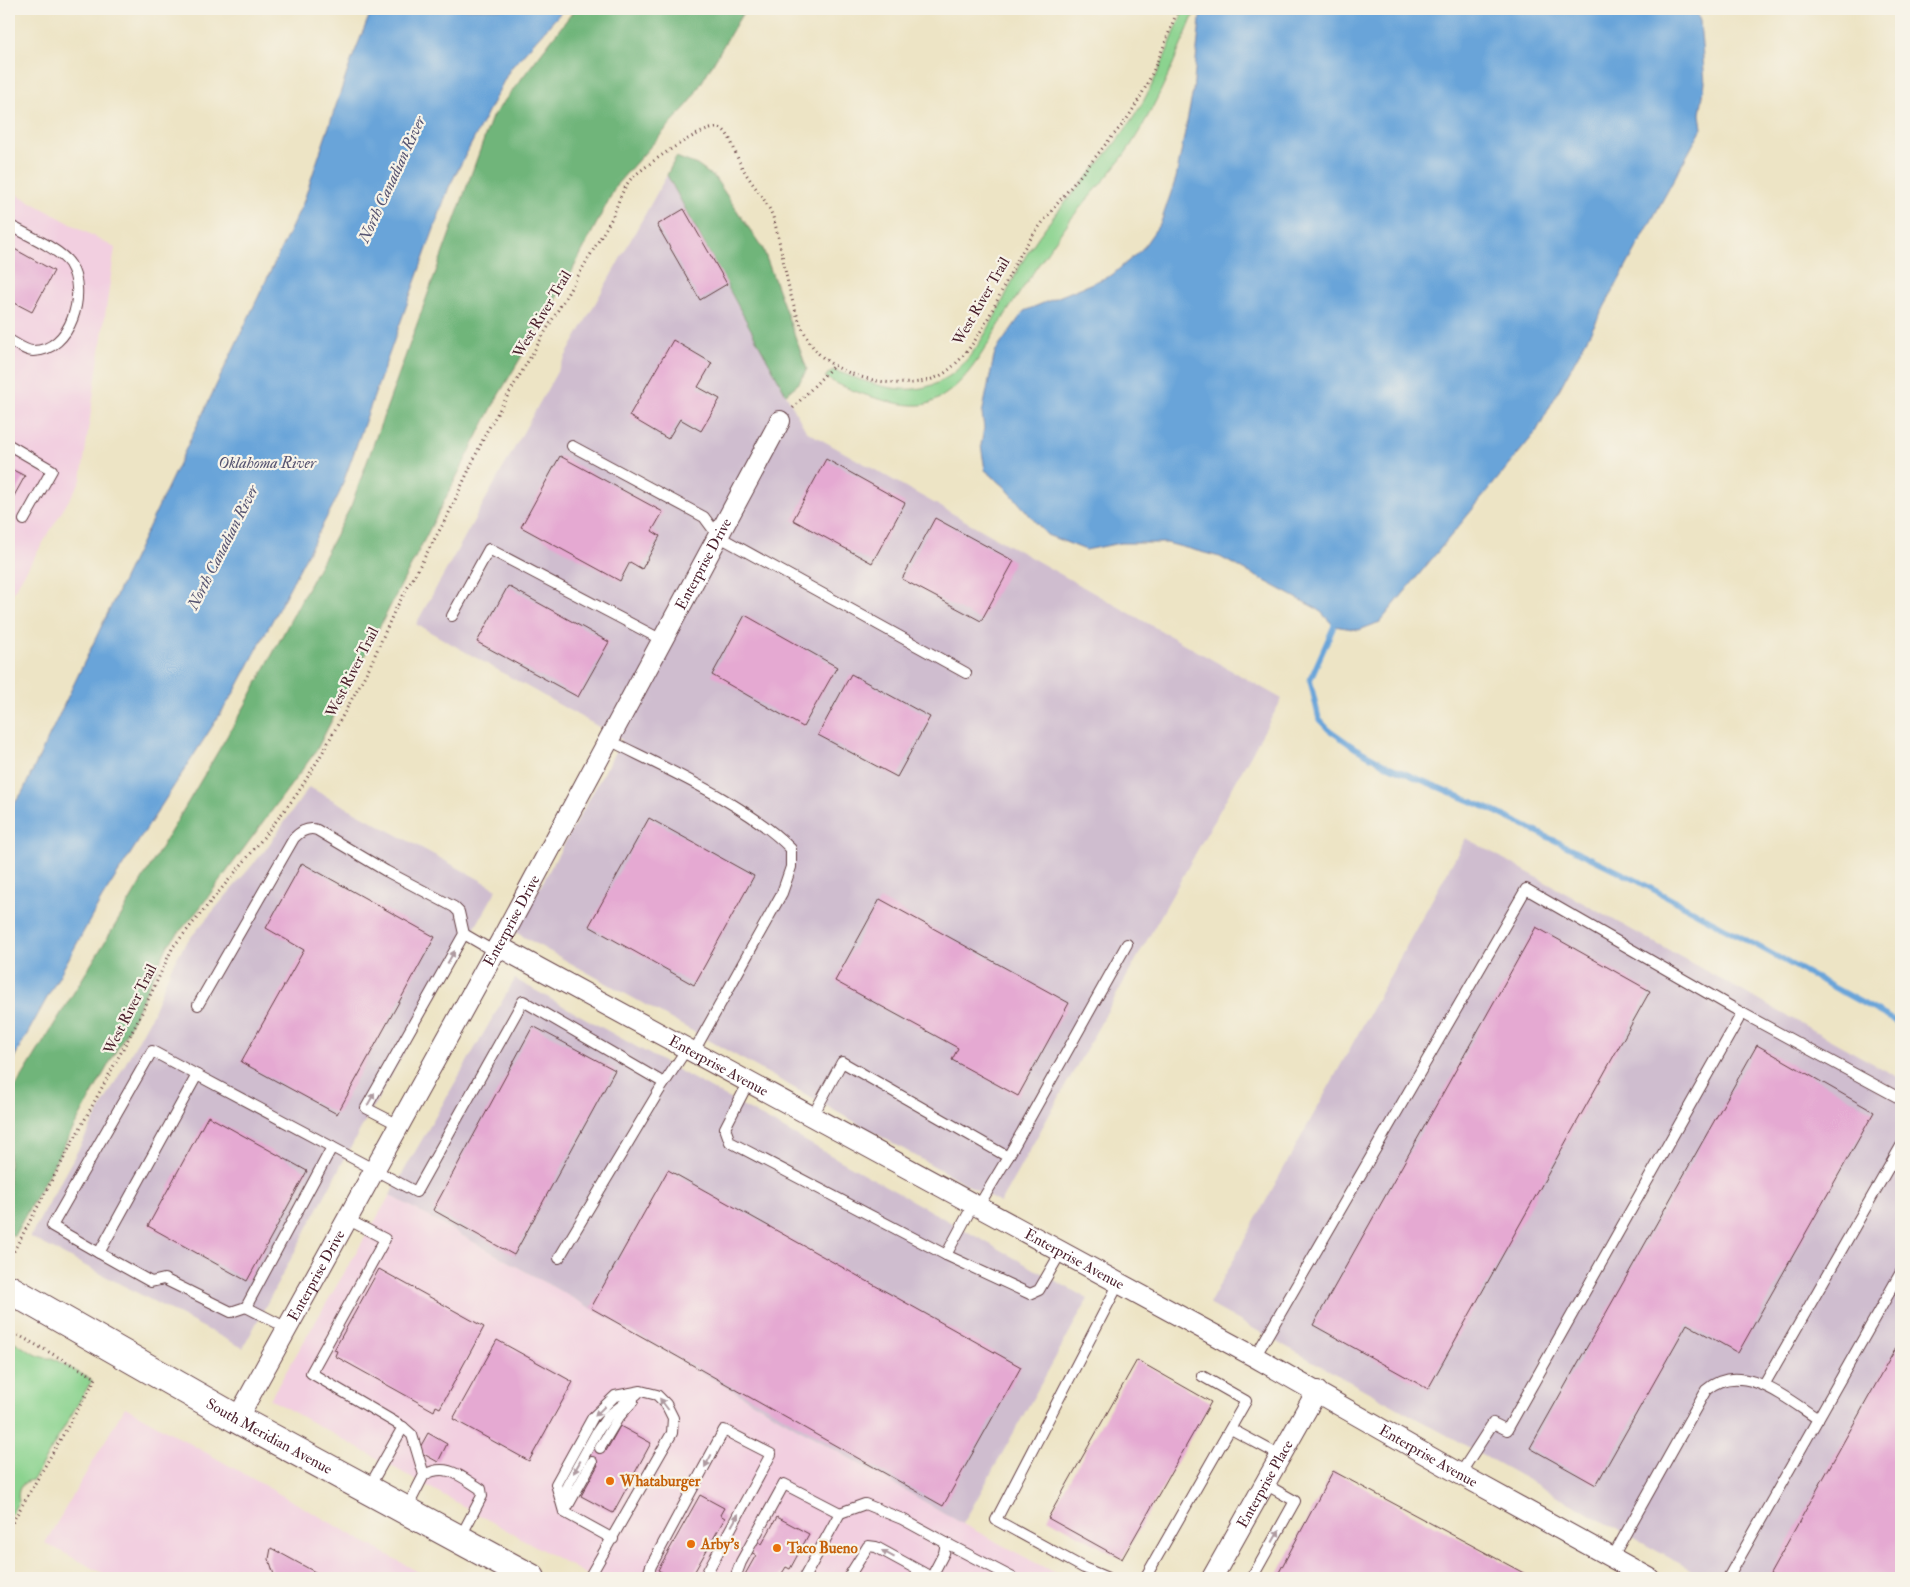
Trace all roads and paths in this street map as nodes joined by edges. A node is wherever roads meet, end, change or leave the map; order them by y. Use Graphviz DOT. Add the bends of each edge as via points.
graph roads {
  1 [pos="1178,9"];
  2 [pos="9,225"];
  3 [pos="9,340"];
  4 [pos="832,366"];
  5 [pos="780,421"];
  6 [pos="9,445"];
  7 [pos="572,446"];
  8 [pos="24,520"];
  9 [pos="718,536"];
  10 [pos="452,616"];
  11 [pos="662,640"];
  12 [pos="966,673"];
  13 [pos="609,740"];
  14 [pos="464,934"];
  15 [pos="1127,944"];
  16 [pos="496,949"];
  17 [pos="198,1005"];
  18 [pos="1742,1013"];
  19 [pos="690,1051"];
  20 [pos="198,1075"];
  21 [pos="664,1083"];
  22 [pos="748,1083"];
  23 [pos="1901,1099"];
  24 [pos="812,1117"];
  25 [pos="399,1125"];
  26 [pos="1901,1146"];
  27 [pos="332,1147"];
  28 [pos="1008,1157"];
  29 [pos="374,1170"];
  30 [pos="976,1206"];
  31 [pos="347,1219"];
  32 [pos="1061,1252"];
  33 [pos="99,1253"];
  34 [pos="946,1255"];
  35 [pos="559,1258"];
  36 [pos="9,1260"];
  37 [pos="1901,1272"];
  38 [pos="1119,1283"];
  39 [pos="9,1289"];
  40 [pos="246,1307"];
  41 [pos="287,1328"];
  42 [pos="9,1330"];
  43 [pos="1255,1357"];
  44 [pos="1202,1376"];
  45 [pos="1764,1385"];
  46 [pos="642,1391"];
  47 [pos="1318,1391"];
  48 [pos="237,1419"];
  49 [pos="1818,1419"];
  50 [pos="403,1426"];
  51 [pos="1231,1428"];
  52 [pos="600,1448"];
  53 [pos="1281,1456"];
  54 [pos="592,1462"];
  55 [pos="1460,1474"];
  56 [pos="424,1475"];
  57 [pos="1265,1484"];
  58 [pos="368,1490"];
  59 [pos="405,1511"];
  60 [pos="564,1512"];
  61 [pos="840,1513"];
  62 [pos="9,1528"];
  63 [pos="613,1539"];
  64 [pos="459,1540"];
  65 [pos="946,1543"];
  66 [pos="1612,1558"];
  67 [pos="650,1577"];
  68 [pos="531,1578"];
  69 [pos="589,1578"];
  70 [pos="704,1578"];
  71 [pos="735,1578"];
  72 [pos="804,1578"];
  73 [pos="848,1578"];
  74 [pos="931,1578"];
  75 [pos="1013,1578"];
  76 [pos="1108,1578"];
  77 [pos="1145,1578"];
  78 [pos="1212,1578"];
  79 [pos="1252,1578"];
  80 [pos="1649,1578"];
  81 [pos="1728,1578"];
  1 -- 4 [label="path, West River Trail" via="1160,56 1132,112 1028,242 960,360 928,381 908,384 880,382"];
  2 -- 3 [label="lane" via="69,263 75,276 76,291 72,319 58,342 47,350 30,352"];
  4 -- 5 [label="path"];
  4 -- 36 [label="path, West River Trail" via="814,350 799,325 771,214 725,131 711,127 647,165 629,181 574,285 487,431 448,515 320,756 252,852 173,947 139,1019"];
  5 -- 9 [label="street, Enterprise Drive"];
  6 -- 8 [label="lane" via="52,470"];
  7 -- 9 [label="lane" via="704,517"];
  9 -- 11 [label="street, Enterprise Drive"];
  9 -- 12 [label="lane"];
  10 -- 11 [label="lane" via="488,549"];
  11 -- 13 [label="street, Enterprise Drive"];
  13 -- 16 [label="street, Enterprise Drive"];
  13 -- 19 [label="lane" via="718,797 774,831 790,849 791,867 782,893"];
  14 -- 16 [label="lane"];
  14 -- 17 [label="lane" via="459,912 454,907 311,828 294,838"];
  25 -- 14 [label="lane, one-way" via="366,1108"];
  15 -- 28 [label="lane"];
  16 -- 19 [label="street, Enterprise Avenue"];
  16 -- 25 [label="street, Enterprise Drive"];
  18 -- 23 [label="lane"];
  18 -- 43 [label="lane" via="1526,889"];
  18 -- 55 [label="lane" via="1506,1430 1493,1423"];
  19 -- 21 [label="lane"];
  19 -- 22 [label="street, Enterprise Avenue"];
  20 -- 27 [label="lane"];
  20 -- 33 [label="lane"];
  20 -- 33 [label="lane" via="152,1051 52,1226"];
  21 -- 29 [label="lane" via="523,1001 416,1192"];
  21 -- 35 [label="lane"];
  22 -- 24 [label="street, Enterprise Avenue"];
  22 -- 34 [label="lane" via="725,1128 730,1142"];
  24 -- 28 [label="lane" via="842,1062"];
  24 -- 30 [label="street, Enterprise Avenue"];
  25 -- 29 [label="street, Enterprise Drive"];
  26 -- 45 [label="lane"];
  27 -- 29 [label="lane"];
  27 -- 40 [label="lane"];
  28 -- 30 [label="lane"];
  29 -- 31 [label="street, Enterprise Drive"];
  30 -- 32 [label="street, Enterprise Avenue"];
  30 -- 34 [label="lane"];
  31 -- 41 [label="street, Enterprise Drive"];
  31 -- 50 [label="lane" via="385,1239 311,1373"];
  32 -- 34 [label="lane" via="1039,1290 1030,1294"];
  32 -- 38 [label="street, Enterprise Avenue"];
  33 -- 40 [label="lane" via="151,1282 164,1279 230,1312"];
  37 -- 49 [label="lane"];
  38 -- 43 [label="street, Enterprise Avenue"];
  38 -- 76 [label="lane" via="996,1520"];
  39 -- 48 [label="main road, South Meridian Avenue"];
  40 -- 41 [label="lane"];
  41 -- 48 [label="street, Enterprise Drive"];
  42 -- 62 [label="path" via="96,1378"];
  43 -- 47 [label="street, Enterprise Avenue"];
  44 -- 51 [label="lane" via="1246,1401"];
  45 -- 49 [label="lane"];
  45 -- 66 [label="lane" via="1746,1379 1725,1378 1706,1390"];
  46 -- 52 [label="lane" via="618,1418"];
  46 -- 60 [label="lane, one-way" via="615,1396 593,1417 556,1484"];
  63 -- 46 [label="lane, one-way" via="672,1432 673,1418 666,1404 657,1395"];
  47 -- 53 [label="street, Enterprise Place"];
  47 -- 55 [label="street, Enterprise Avenue"];
  48 -- 58 [label="main road, South Meridian Avenue"];
  49 -- 81 [label="lane"];
  50 -- 56 [label="lane" via="412,1435"];
  50 -- 58 [label="lane"];
  51 -- 53 [label="lane"];
  51 -- 77 [label="lane"];
  53 -- 57 [label="street, Enterprise Place"];
  54 -- 60 [label="lane"];
  55 -- 66 [label="street, Enterprise Avenue"];
  56 -- 59 [label="lane"];
  56 -- 64 [label="lane" via="444,1468 481,1489 482,1496"];
  57 -- 78 [label="street, Enterprise Place"];
  79 -- 57 [label="lane, one-way" via="1295,1501"];
  58 -- 59 [label="main road, South Meridian Avenue"];
  59 -- 64 [label="main road, South Meridian Avenue"];
  60 -- 63 [label="lane"];
  61 -- 65 [label="lane" via="865,1504 902,1519"];
  61 -- 71 [label="lane" via="784,1484 740,1562"];
  61 -- 72 [label="lane"];
  63 -- 69 [label="lane"];
  64 -- 68 [label="main road, South Meridian Avenue"];
  65 -- 74 [label="lane"];
  65 -- 75 [label="lane"];
  66 -- 80 [label="street, Enterprise Avenue"];
  70 -- 67 [label="lane, one-way" via="771,1454 724,1430 651,1566"];
  74 -- 73 [label="lane, one-way" via="876,1547 868,1546"];
}
